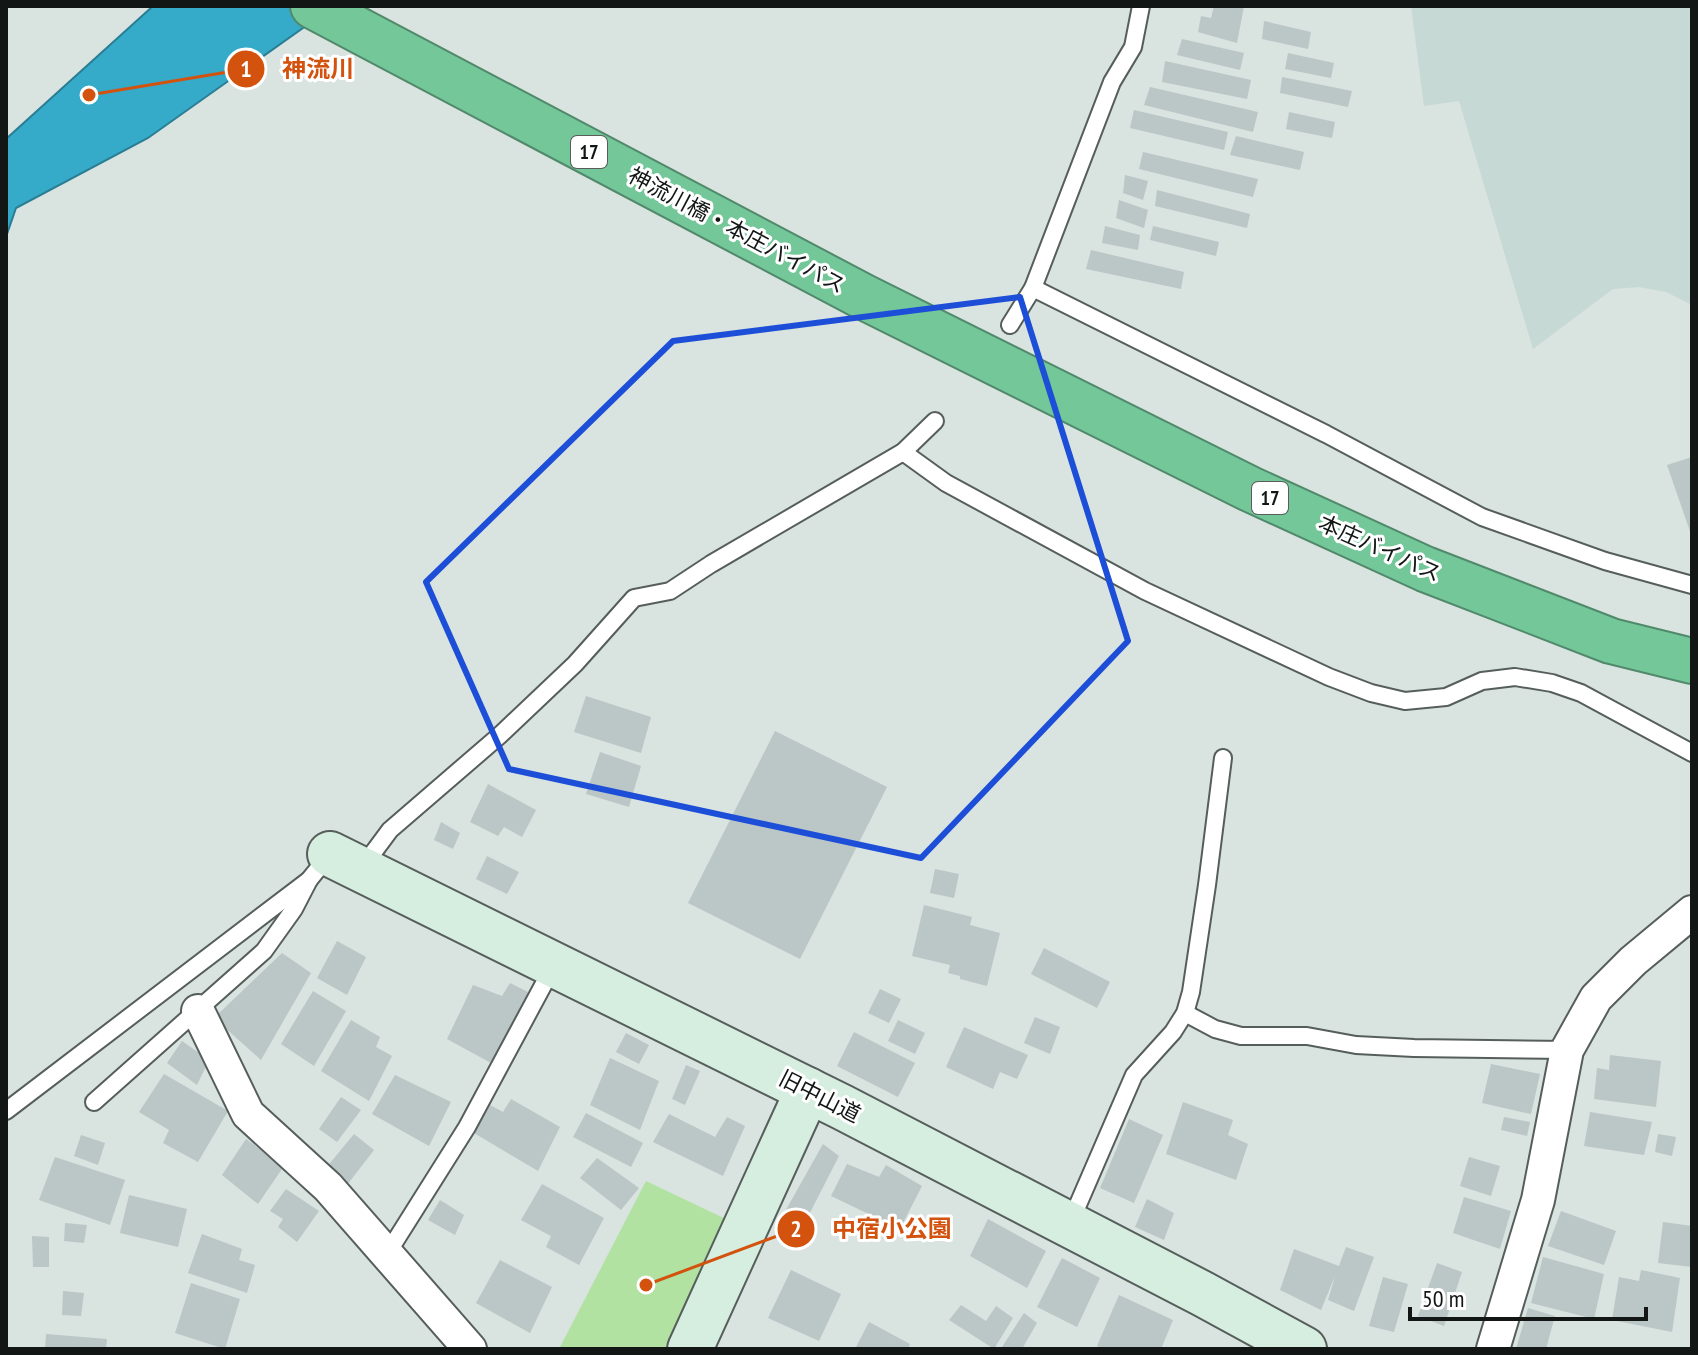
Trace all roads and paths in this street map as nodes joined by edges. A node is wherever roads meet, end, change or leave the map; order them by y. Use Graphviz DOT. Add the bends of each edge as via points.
graph roads {
  1 [pos="313,6"];
  2 [pos="1141,6"];
  3 [pos="1033,288"];
  4 [pos="864,297"];
  5 [pos="1010,325"];
  6 [pos="935,421"];
  7 [pos="903,452"];
  8 [pos="1692,585"];
  9 [pos="1692,661"];
  10 [pos="1692,753"];
  11 [pos="1223,758"];
  12 [pos="333,868"];
  13 [pos="1692,912"];
  14 [pos="554,965"];
  15 [pos="198,1011"];
  16 [pos="1185,1013"];
  17 [pos="1567,1050"];
  18 [pos="808,1090"];
  19 [pos="94,1102"];
  20 [pos="6,1111"];
  21 [pos="1069,1224"];
  22 [pos="387,1254"];
  23 [pos="470,1349"];
  24 [pos="690,1349"];
  25 [pos="1304,1349"];
  26 [pos="1493,1349"];
  1 -- 4 [label="highway, 神流川橋・本庄バイパス / 17"];
  2 -- 3 [label="lane" via="1133,47 1112,82"];
  3 -- 5 [label="lane"];
  3 -- 8 [label="lane" via="1482,517"];
  4 -- 9 [label="highway, 本庄バイパス / 17" via="1250,489 1425,569 1611,641"];
  6 -- 7 [label="lane"];
  7 -- 10 [label="lane" via="946,483 1145,591 1357,688 1405,701 1446,697 1482,681 1515,677 1552,683 1581,693"];
  7 -- 12 [label="lane" via="670,591 634,598 532,705 390,830"];
  11 -- 16 [label="lane"];
  12 -- 14 [label="main road, 旧中山道"];
  12 -- 15 [label="lane" via="264,951"];
  12 -- 20 [label="lane"];
  13 -- 17 [label="street" via="1596,998"];
  14 -- 18 [label="main road, 旧中山道"];
  14 -- 22 [label="lane" via="467,1127"];
  15 -- 19 [label="lane"];
  15 -- 22 [label="street" via="248,1114 328,1187"];
  16 -- 17 [label="lane" via="1241,1036 1307,1036 1414,1048"];
  16 -- 21 [label="lane" via="1134,1075"];
  17 -- 26 [label="street" via="1538,1200"];
  18 -- 21 [label="main road, 旧中山道"];
  18 -- 24 [label="main road"];
  21 -- 25 [label="main road, 旧中山道"];
  22 -- 23 [label="street"];
}
